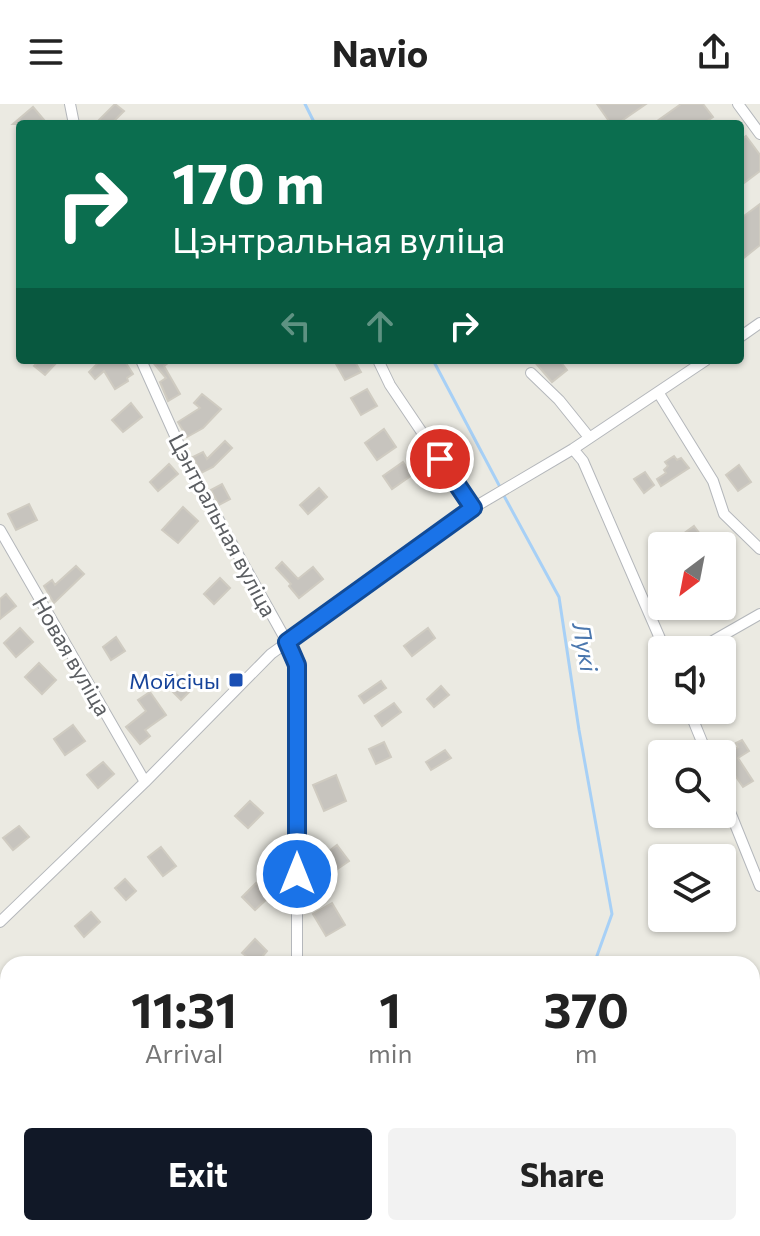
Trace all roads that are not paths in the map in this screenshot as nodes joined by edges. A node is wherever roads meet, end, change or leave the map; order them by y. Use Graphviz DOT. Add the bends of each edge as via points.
graph roads {
  1 [pos="738,104"];
  2 [pos="760,134"];
  3 [pos="143,364"];
  4 [pos="380,364"];
  5 [pos="700,364"];
  6 [pos="531,373"];
  7 [pos="658,392"];
  8 [pos="588,436"];
  9 [pos="573,449"];
  10 [pos="473,508"];
  11 [pos="0,530"];
  12 [pos="760,549"];
  13 [pos="760,614"];
  14 [pos="659,636"];
  15 [pos="722,636"];
  16 [pos="287,642"];
  17 [pos="145,782"];
  18 [pos="736,827"];
  19 [pos="760,886"];
  20 [pos="0,922"];
  21 [pos="297,956"];
  1 -- 2 [label="street"];
  3 -- 16 [label="street, Цэнтральная вуліца" via="189,467"];
  4 -- 10 [label="street"];
  5 -- 7 [label="street, Цэнтральная вуліца"];
  6 -- 8 [label="street"];
  7 -- 8 [label="street, Цэнтральная вуліца"];
  7 -- 12 [label="street" via="713,481 724,514"];
  8 -- 9 [label="street, Цэнтральная вуліца"];
  9 -- 10 [label="street, Цэнтральная вуліца"];
  9 -- 14 [label="street" via="583,461"];
  10 -- 16 [label="street, Цэнтральная вуліца"];
  11 -- 17 [label="street, Новая вуліца"];
  13 -- 15 [label="street"];
  16 -- 17 [label="street"];
  16 -- 21 [label="street" via="297,665"];
  17 -- 20 [label="street"];
  18 -- 19 [label="street"];
}
